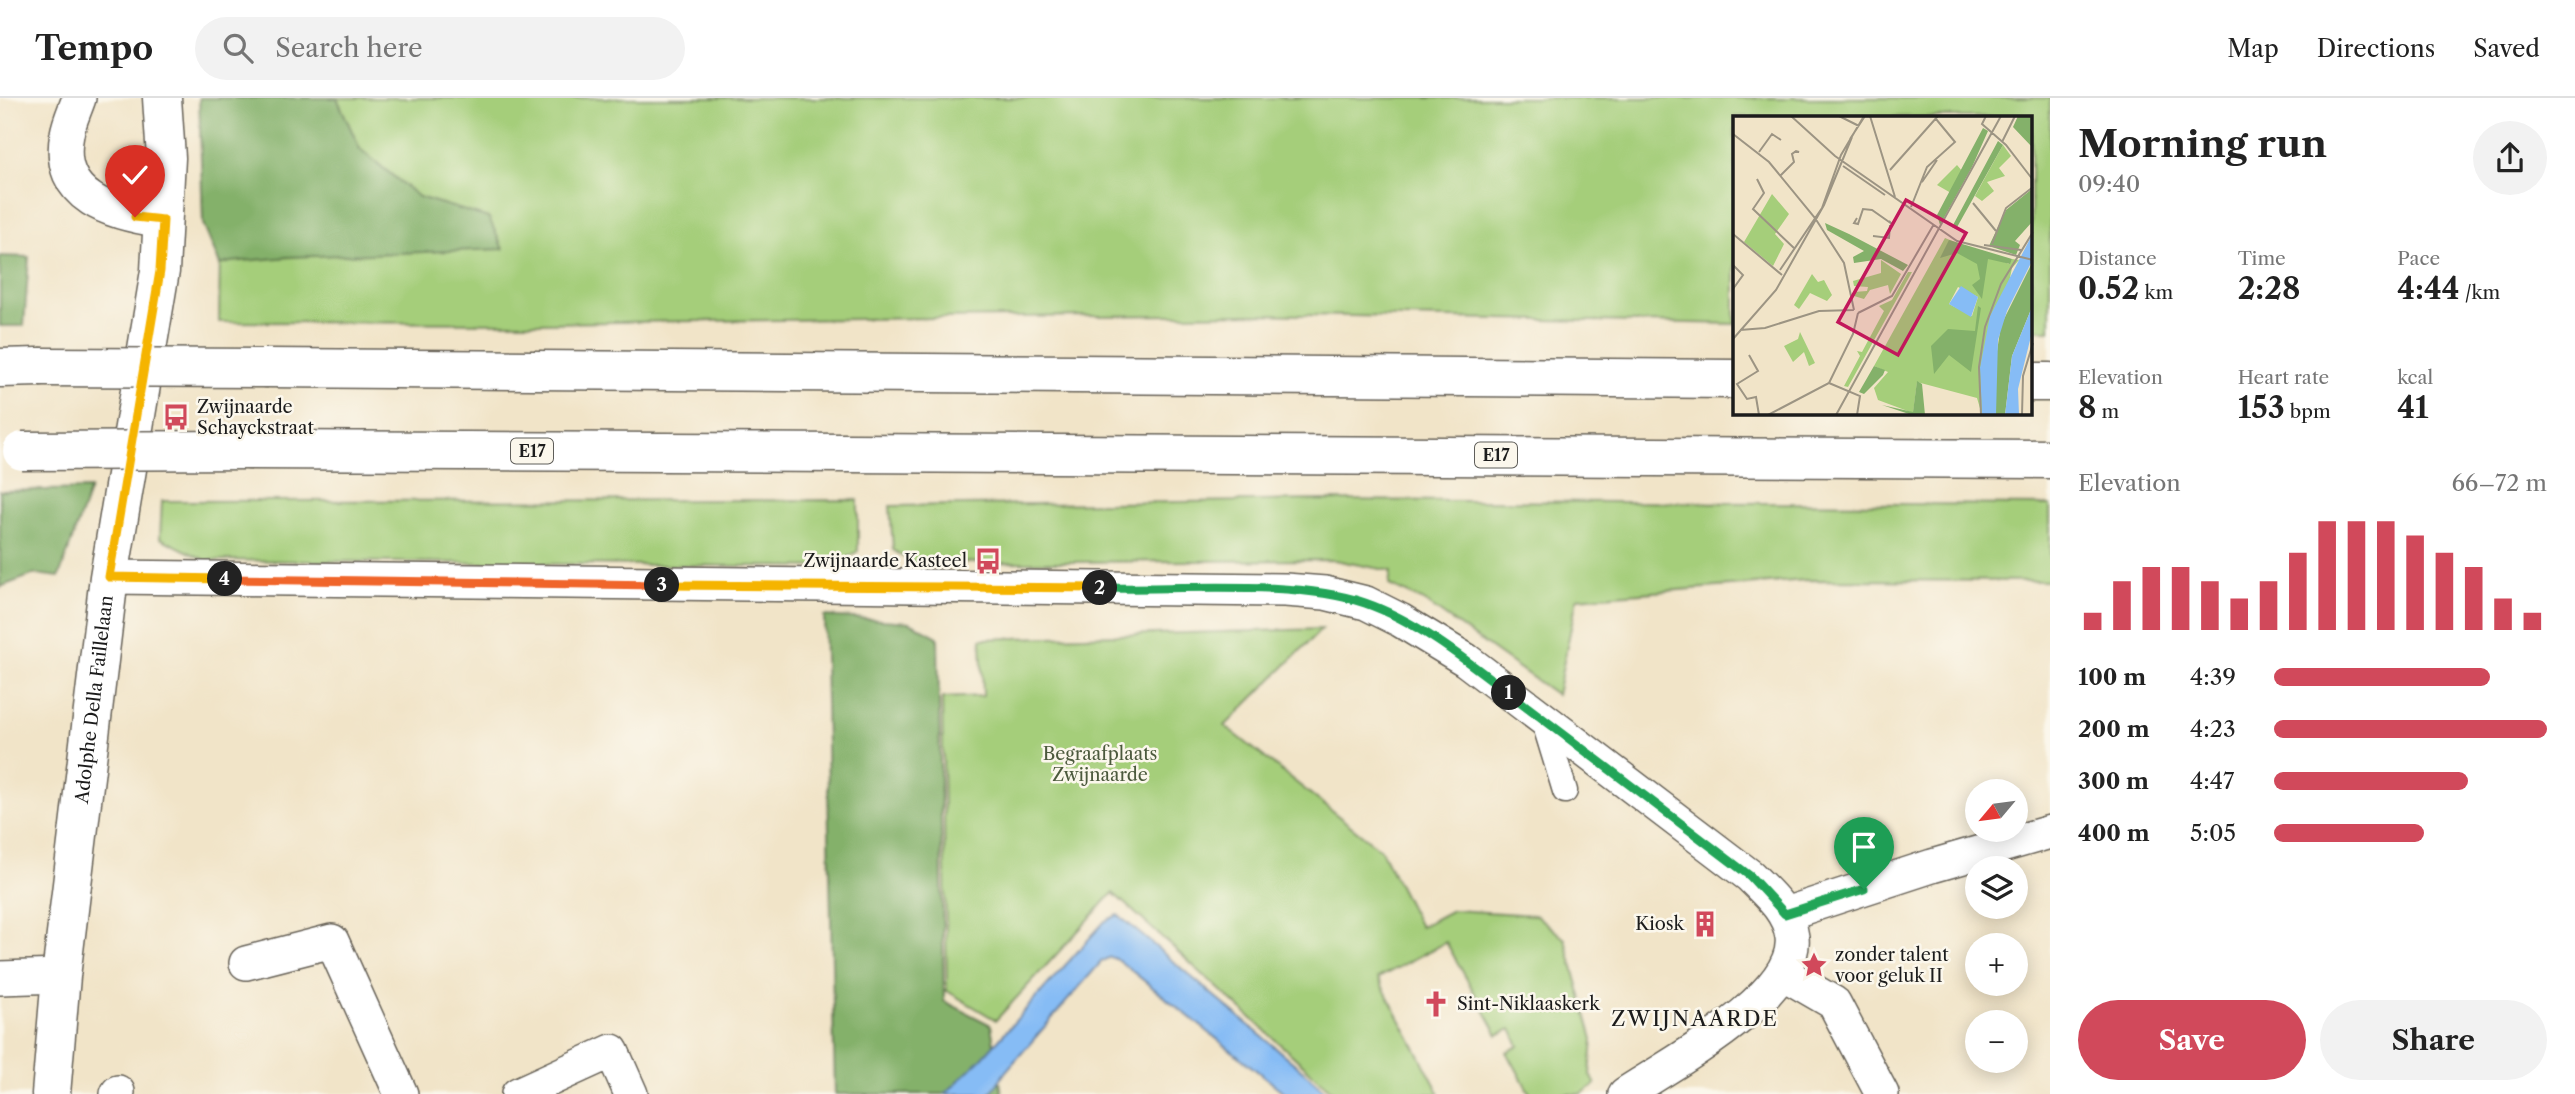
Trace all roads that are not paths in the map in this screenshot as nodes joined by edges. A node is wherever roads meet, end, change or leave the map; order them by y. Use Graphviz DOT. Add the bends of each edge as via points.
graph roads {
  1 [pos="79,98"];
  2 [pos="162,98"];
  3 [pos="163,220"];
  4 [pos="0,368"];
  5 [pos="1733,379"];
  6 [pos="2032,382"];
  7 [pos="2050,382"];
  8 [pos="11,451"];
  9 [pos="2050,458"];
  10 [pos="109,577"];
  11 [pos="1543,719"];
  12 [pos="1565,791"];
  13 [pos="2050,832"];
  14 [pos="1776,917"];
  15 [pos="246,963"];
  16 [pos="1774,969"];
  17 [pos="61,976"];
  18 [pos="0,978"];
  19 [pos="51,1094"];
  20 [pos="401,1094"];
  21 [pos="518,1094"];
  22 [pos="631,1094"];
  23 [pos="1625,1094"];
  24 [pos="1882,1094"];
  1 -- 3 [label="street" via="66,134 66,161 79,192 115,213"];
  2 -- 3 [label="main road, Adolphe Della Faillelaan" via="166,158"];
  3 -- 10 [label="main road, Adolphe Della Faillelaan" via="160,271"];
  4 -- 5 [label="main road, bridge"];
  6 -- 7 [label="main road"];
  8 -- 9 [label="main road, E17, bridge"];
  10 -- 11 [label="street" via="1325,593 1366,603 1400,620 1466,660"];
  10 -- 17 [label="main road, Adolphe Della Faillelaan"];
  11 -- 12 [label="street"];
  11 -- 14 [label="street" via="1750,876"];
  13 -- 14 [label="street"];
  14 -- 16 [label="street" via="1792,936 1791,956"];
  15 -- 20 [label="street" via="332,941"];
  16 -- 23 [label="street" via="1749,1012 1655,1062"];
  16 -- 24 [label="street" via="1834,1003"];
  17 -- 18 [label="street"];
  17 -- 19 [label="main road, Adolphe Della Faillelaan"];
  21 -- 22 [label="street" via="612,1051"];
}
